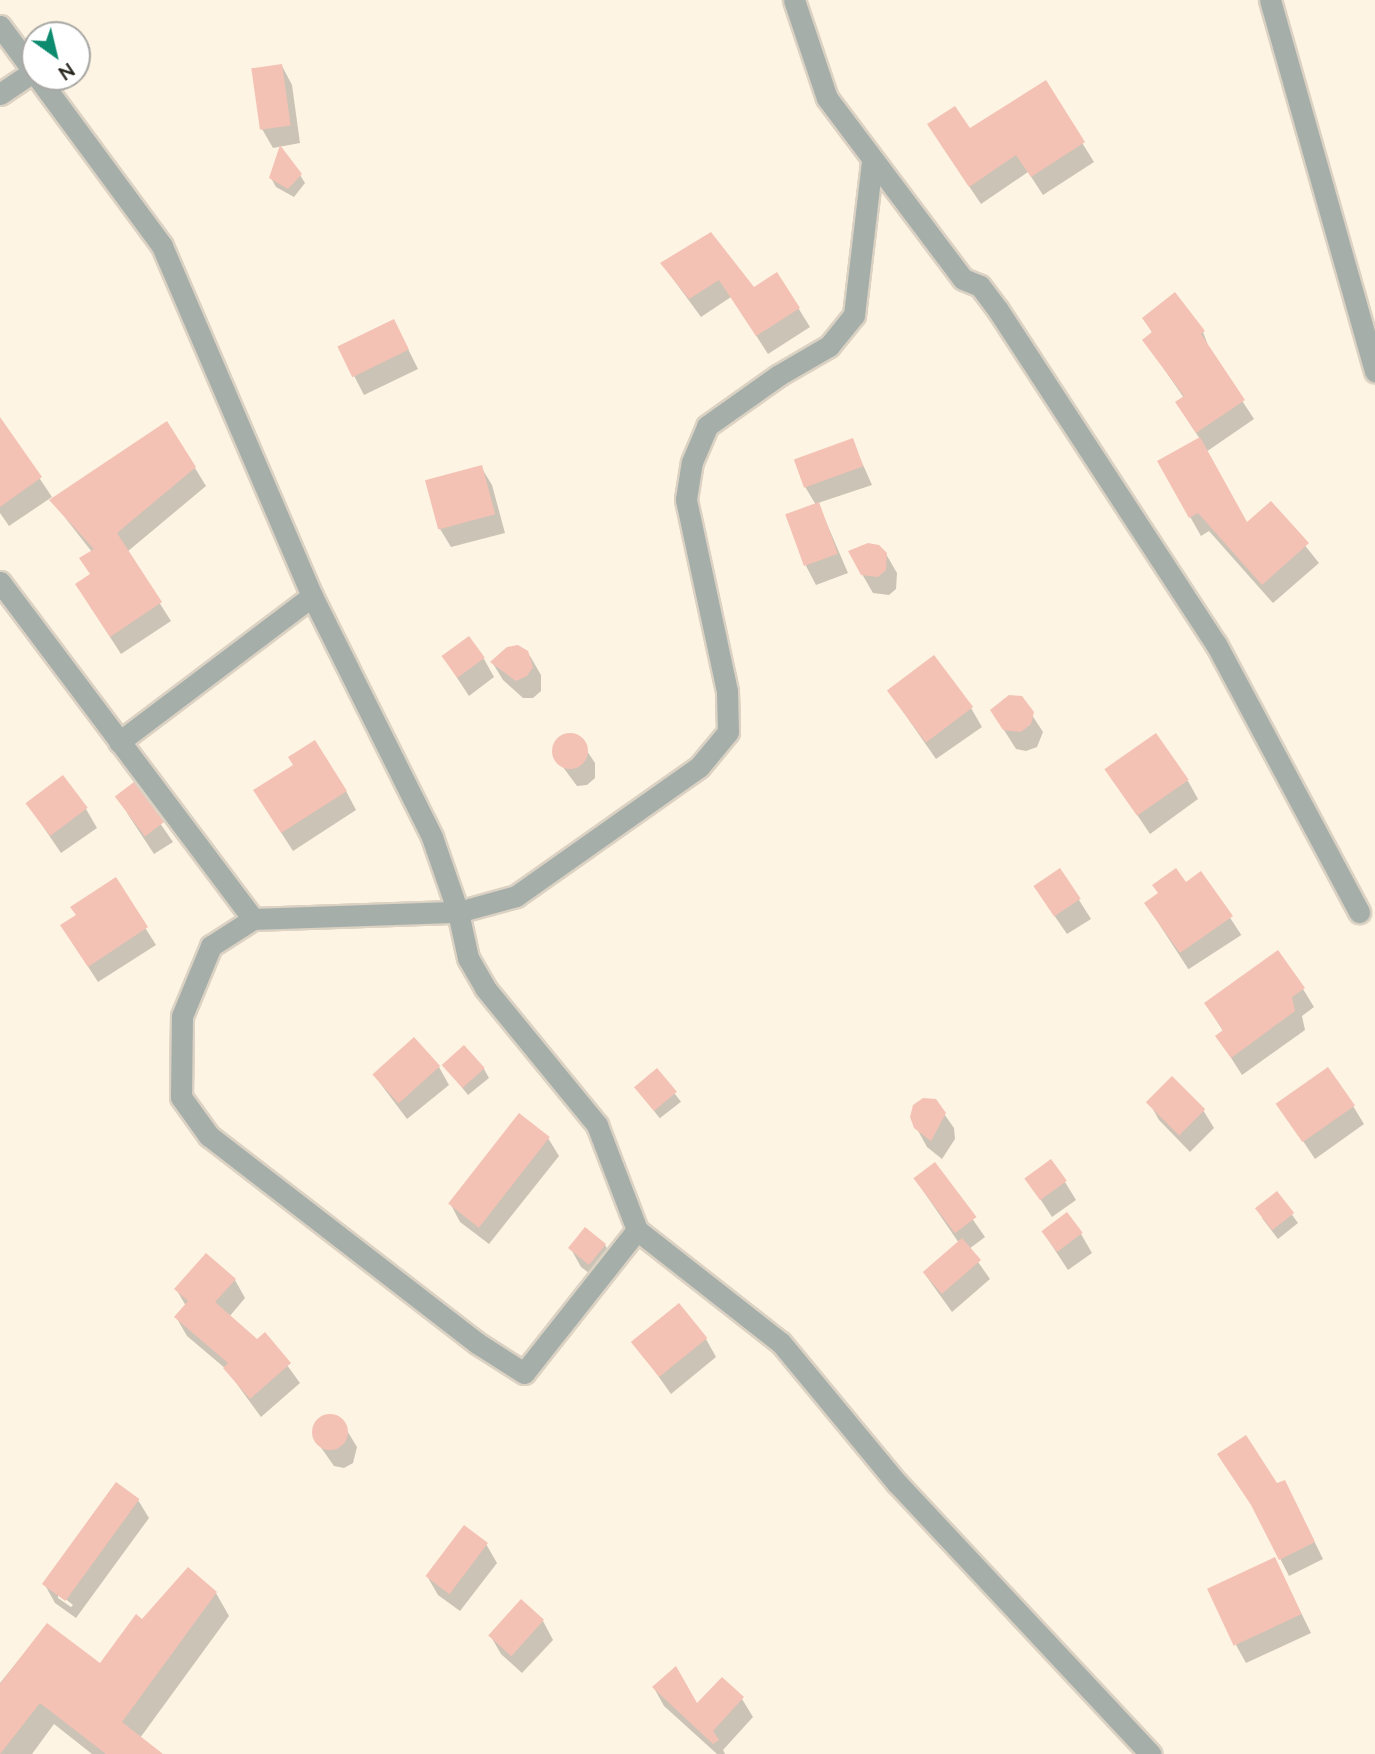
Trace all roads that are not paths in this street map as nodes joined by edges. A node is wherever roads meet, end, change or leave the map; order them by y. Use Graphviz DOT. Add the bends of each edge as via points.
graph roads {
  1 [pos="794,0"];
  2 [pos="1270,0"];
  3 [pos="0,26"];
  4 [pos="21,58"];
  5 [pos="21,80"];
  6 [pos="45,91"];
  7 [pos="0,94"];
  8 [pos="872,161"];
  9 [pos="1375,370"];
  10 [pos="0,582"];
  11 [pos="312,596"];
  12 [pos="119,742"];
  13 [pos="458,912"];
  14 [pos="1360,912"];
  15 [pos="253,919"];
  16 [pos="637,1230"];
  17 [pos="1151,1754"];
  1 -- 8 [label="street" via="827,98"];
  2 -- 9 [label="street"];
  3 -- 4 [label="street"];
  5 -- 7 [label="street"];
  6 -- 11 [label="street" via="162,246"];
  8 -- 13 [label="street" via="854,315 829,346 779,374 707,426 692,461 687,499 727,691 728,732 699,767 516,896"];
  8 -- 14 [label="street" via="963,279 980,286 998,310 1209,632"];
  10 -- 12 [label="street"];
  11 -- 12 [label="street"];
  11 -- 13 [label="street" via="432,837"];
  12 -- 15 [label="street"];
  13 -- 15 [label="street"];
  13 -- 16 [label="street" via="468,958 485,988 597,1125"];
  15 -- 16 [label="street" via="211,946 182,1016 181,1097 209,1136 477,1343 524,1373"];
  16 -- 17 [label="street" via="781,1343 897,1483"];
}
